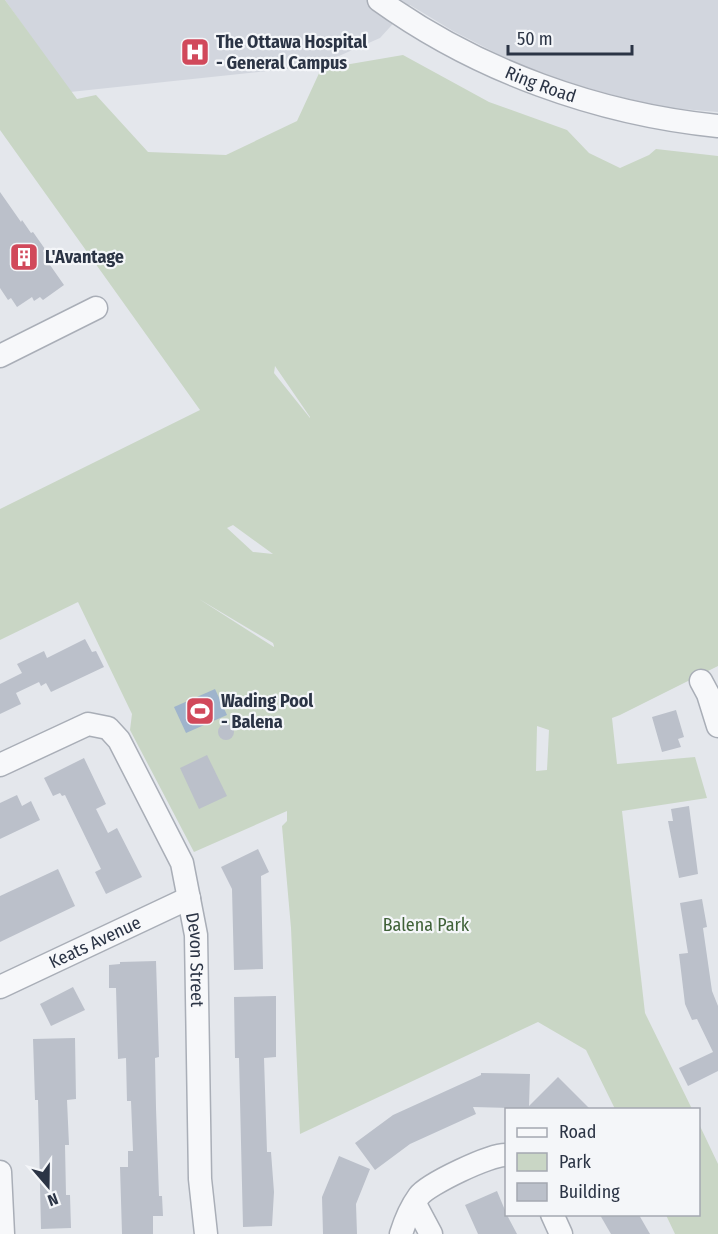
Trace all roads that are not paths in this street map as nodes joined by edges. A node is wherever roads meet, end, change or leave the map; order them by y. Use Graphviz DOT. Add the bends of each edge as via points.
graph roads {
  1 [pos="380,0"];
  2 [pos="718,126"];
  3 [pos="96,308"];
  4 [pos="0,356"];
  5 [pos="701,681"];
  6 [pos="718,726"];
  7 [pos="0,765"];
  8 [pos="189,898"];
  9 [pos="0,987"];
  10 [pos="505,1155"];
  11 [pos="0,1172"];
  12 [pos="415,1204"];
  13 [pos="552,1216"];
  14 [pos="3,1234"];
  15 [pos="206,1234"];
  16 [pos="401,1234"];
  17 [pos="431,1234"];
  18 [pos="561,1234"];
  1 -- 2 [label="street, Ring Road" via="444,40 532,82 626,111"];
  3 -- 4 [label="street"];
  5 -- 6 [label="street"];
  7 -- 8 [label="street, Devon Street" via="88,724 108,728 119,740 182,863"];
  8 -- 9 [label="street, Keats Avenue"];
  8 -- 15 [label="street, Devon Street" via="196,935 200,1179"];
  10 -- 12 [label="street" via="490,1157 429,1187"];
  11 -- 14 [label="street"];
  12 -- 16 [label="street"];
  12 -- 17 [label="street"];
  13 -- 18 [label="street"];
}
